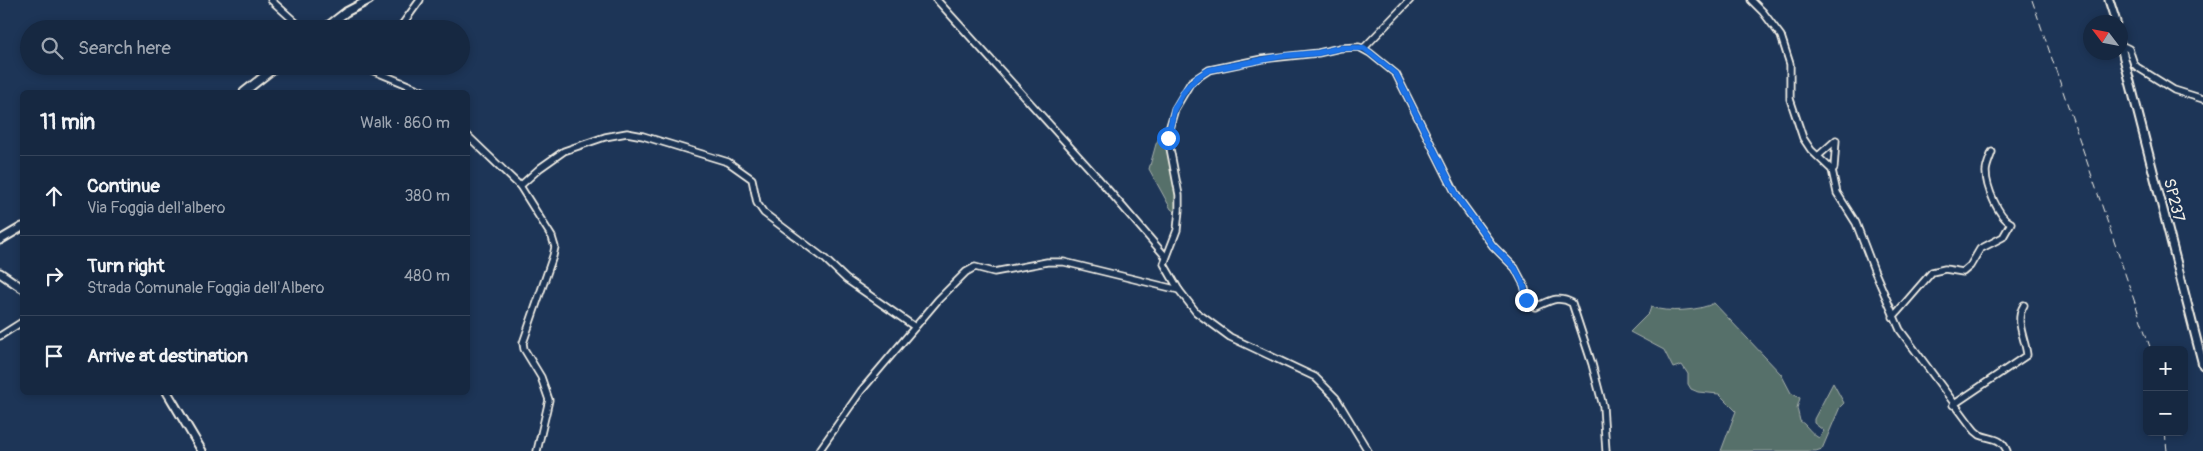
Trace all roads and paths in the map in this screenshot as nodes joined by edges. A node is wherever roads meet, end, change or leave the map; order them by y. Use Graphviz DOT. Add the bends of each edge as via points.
graph roads {
  1 [pos="271,0"];
  2 [pos="368,0"];
  3 [pos="420,0"];
  4 [pos="937,0"];
  5 [pos="1410,0"];
  6 [pos="1751,0"];
  7 [pos="2110,0"];
  8 [pos="2114,15"];
  9 [pos="293,20"];
  10 [pos="336,20"];
  11 [pos="406,20"];
  12 [pos="1364,48"];
  13 [pos="2128,48"];
  14 [pos="2125,60"];
  15 [pos="266,75"];
  16 [pos="385,75"];
  17 [pos="247,90"];
  18 [pos="421,90"];
  19 [pos="2203,99"];
  20 [pos="470,138"];
  21 [pos="1992,152"];
  22 [pos="1818,156"];
  23 [pos="1832,170"];
  24 [pos="520,186"];
  25 [pos="20,228"];
  26 [pos="0,239"];
  27 [pos="1166,257"];
  28 [pos="0,274"];
  29 [pos="20,287"];
  30 [pos="1179,290"];
  31 [pos="2024,305"];
  32 [pos="1893,317"];
  33 [pos="20,323"];
  34 [pos="915,327"];
  35 [pos="0,336"];
  36 [pos="2203,365"];
  37 [pos="169,395"];
  38 [pos="1953,405"];
  39 [pos="202,451"];
  40 [pos="537,451"];
  41 [pos="819,451"];
  42 [pos="1368,451"];
  43 [pos="1606,451"];
  44 [pos="2007,451"];
  1 -- 9 [label="street"];
  2 -- 10 [label="main road"];
  3 -- 11 [label="street"];
  4 -- 27 [label="street"];
  5 -- 12 [label="street"];
  6 -- 22 [label="street" via="1781,36 1790,64 1790,99 1803,138"];
  7 -- 8 [label="main road"];
  12 -- 27 [label="street" via="1340,48 1262,59 1209,70 1191,82 1178,102 1169,129 1179,210 1178,230"];
  12 -- 43 [label="street" via="1396,74 1458,198 1493,246 1515,268 1529,304 1536,307 1558,298 1572,303 1603,406"];
  13 -- 19 [label="street" via="2137,67 2174,90"];
  14 -- 36 [label="main road, SP237 / SP237"];
  15 -- 17 [label="main road"];
  16 -- 18 [label="street"];
  20 -- 24 [label="street"];
  21 -- 32 [label="street" via="1986,172 1992,198 2010,223 2003,237 1980,249 1963,272 1945,269 1932,272"];
  22 -- 23 [label="street"];
  22 -- 23 [label="street" via="1836,140"];
  23 -- 32 [label="street" via="1836,193 1856,223"];
  24 -- 34 [label="street" via="564,151 620,134 643,136 728,162 752,178 756,204 764,213 846,279"];
  24 -- 40 [label="street" via="555,247 523,343 549,396"];
  25 -- 26 [label="main road"];
  27 -- 30 [label="street" via="1164,264"];
  28 -- 29 [label="main road"];
  30 -- 34 [label="street" via="1064,262 994,272 975,267 944,294"];
  30 -- 42 [label="street" via="1196,312 1230,337 1315,377 1336,398"];
  31 -- 38 [label="street" via="2019,327 2024,335 2027,355"];
  32 -- 38 [label="street"];
  33 -- 35 [label="street"];
  34 -- 41 [label="street" via="861,392"];
  37 -- 39 [label="main road"];
  38 -- 44 [label="street" via="1979,434 1995,437"];
}
